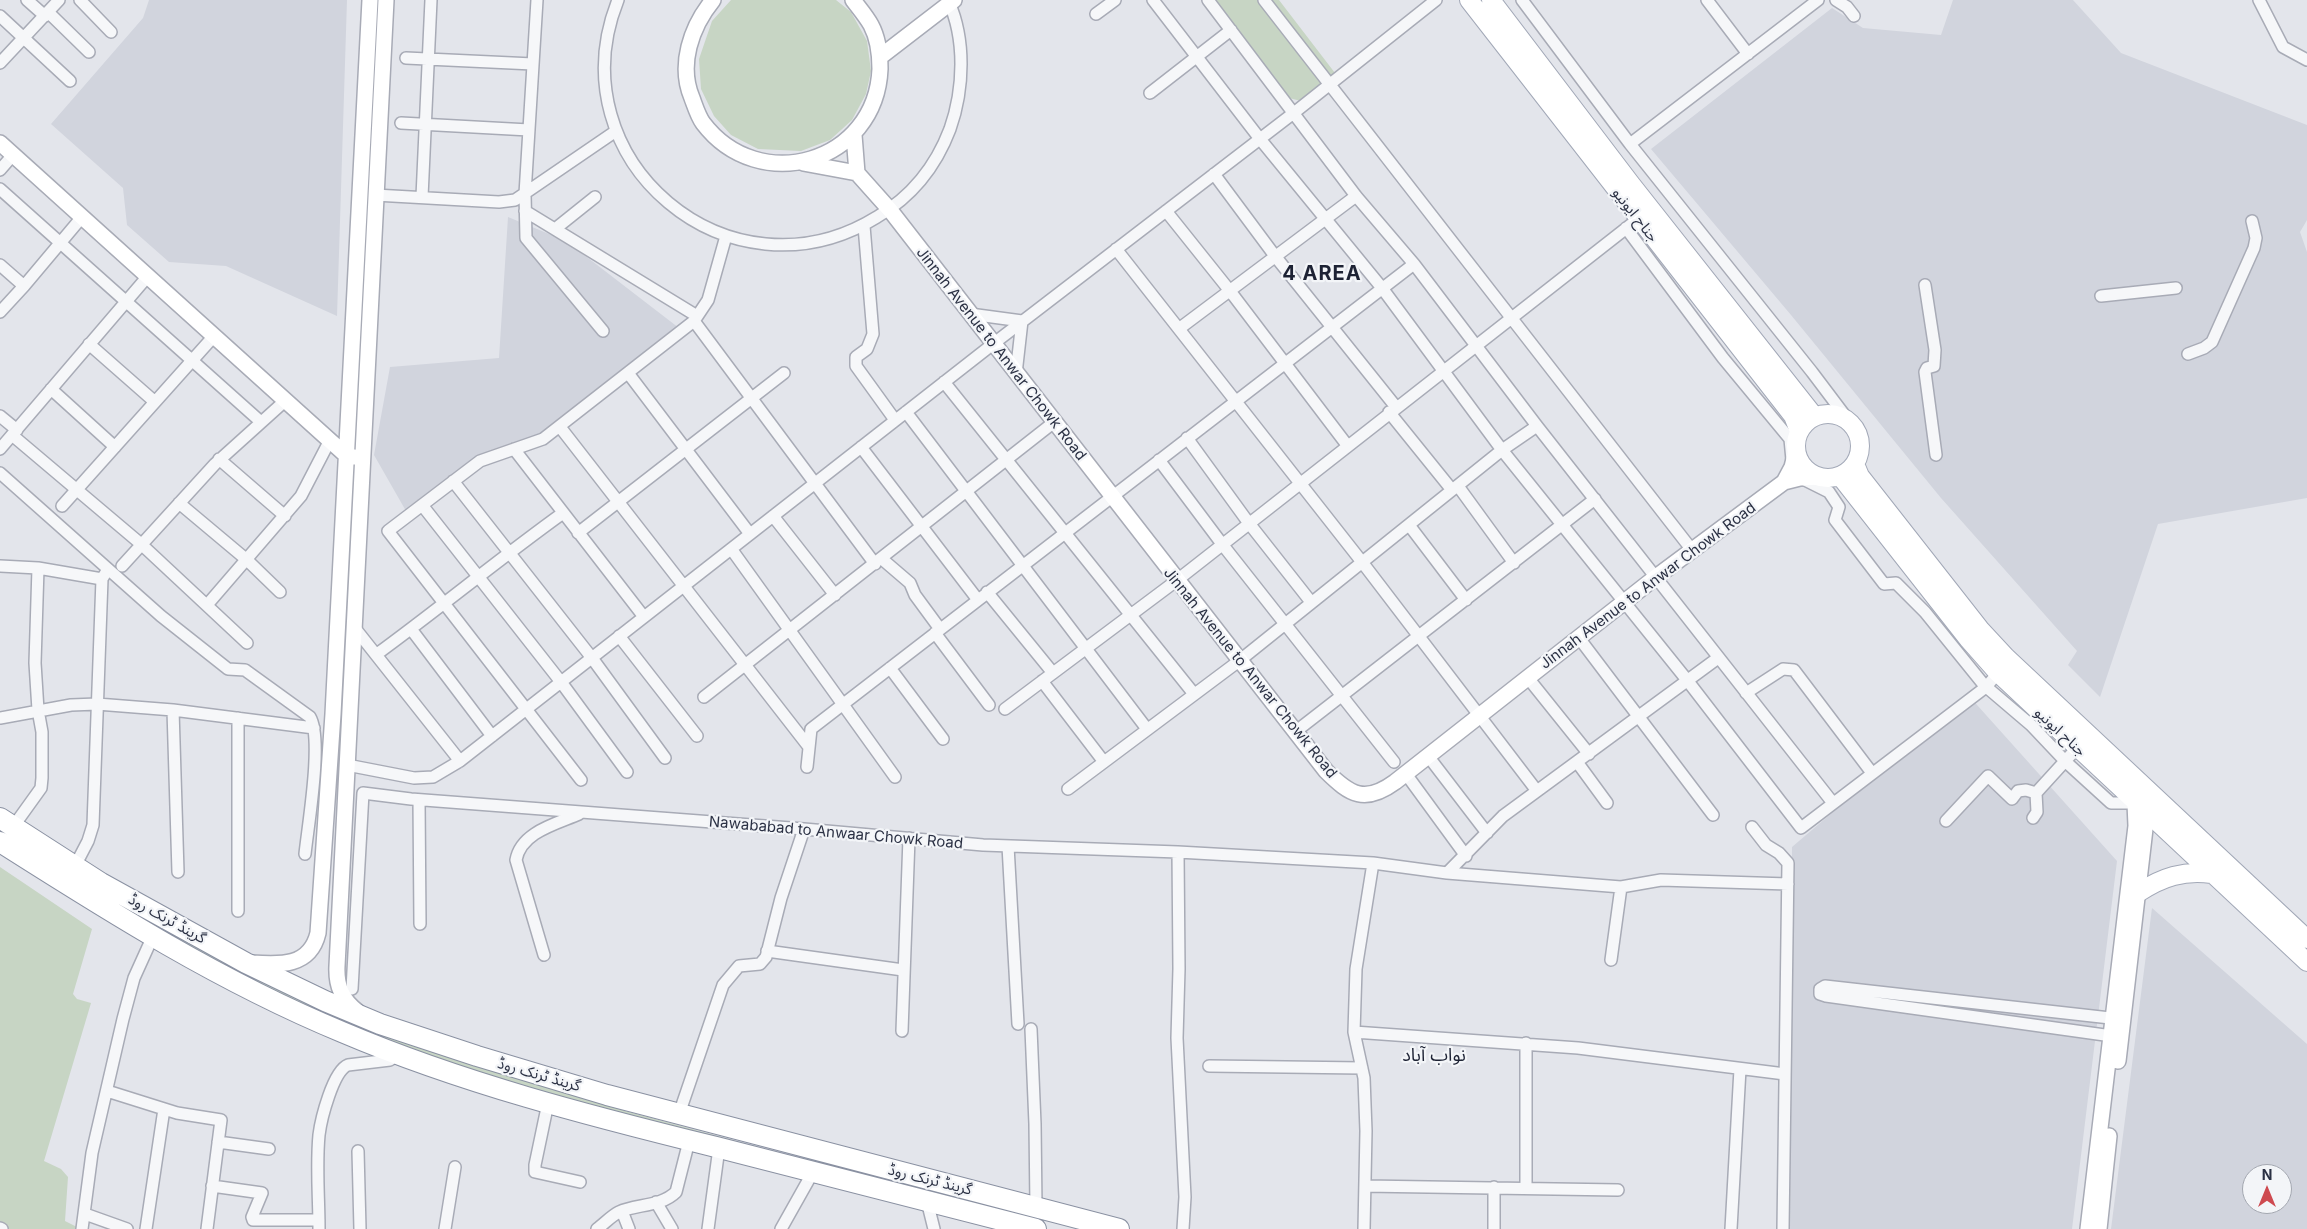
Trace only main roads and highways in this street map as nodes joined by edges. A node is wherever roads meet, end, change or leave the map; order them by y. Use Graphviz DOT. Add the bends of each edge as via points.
graph roads {
  1 [pos="1469,0"];
  2 [pos="1491,0"];
  3 [pos="1815,417"];
  4 [pos="1799,432"];
  5 [pos="1854,464"];
  6 [pos="1840,476"];
  7 [pos="4,829"];
  8 [pos="2212,874"];
  9 [pos="101,883"];
  10 [pos="2133,892"];
  11 [pos="89,899"];
  12 [pos="2307,939"];
  13 [pos="2307,962"];
  14 [pos="819,1151"];
  15 [pos="813,1172"];
  16 [pos="1036,1229"];
  17 [pos="1120,1229"];
  1 -- 4 [label="main road, جناح ایونیو" via="1632,224 1793,416"];
  2 -- 3 [label="main road, جناح ایونیو"];
  3 -- 4 [label="main road"];
  3 -- 5 [label="main road" via="1834,415 1852,425 1859,444"];
  4 -- 6 [label="main road" via="1796,465 1820,477"];
  5 -- 6 [label="main road"];
  5 -- 12 [label="main road, جناح ایونیو" via="1860,476 1980,629 2031,682"];
  6 -- 8 [label="main road, جناح ایونیو" via="1998,673"];
  7 -- 9 [label="highway, گرینڈ ٹرنک روڈ"];
  7 -- 11 [label="highway, گرینڈ ٹرنک روڈ"];
  8 -- 10 [label="main road" via="2180,873"];
  8 -- 13 [label="main road, جناح ایونیو"];
  9 -- 11 [label="highway"];
  9 -- 14 [label="highway, گرینڈ ٹرنک روڈ" via="246,963 364,1018 477,1056"];
  11 -- 15 [label="highway, گرینڈ ٹرنک روڈ" via="285,1008 397,1054 548,1102"];
  14 -- 15 [label="highway"];
  14 -- 17 [label="highway, گرینڈ ٹرنک روڈ"];
  15 -- 16 [label="highway, گرینڈ ٹرنک روڈ"];
}
